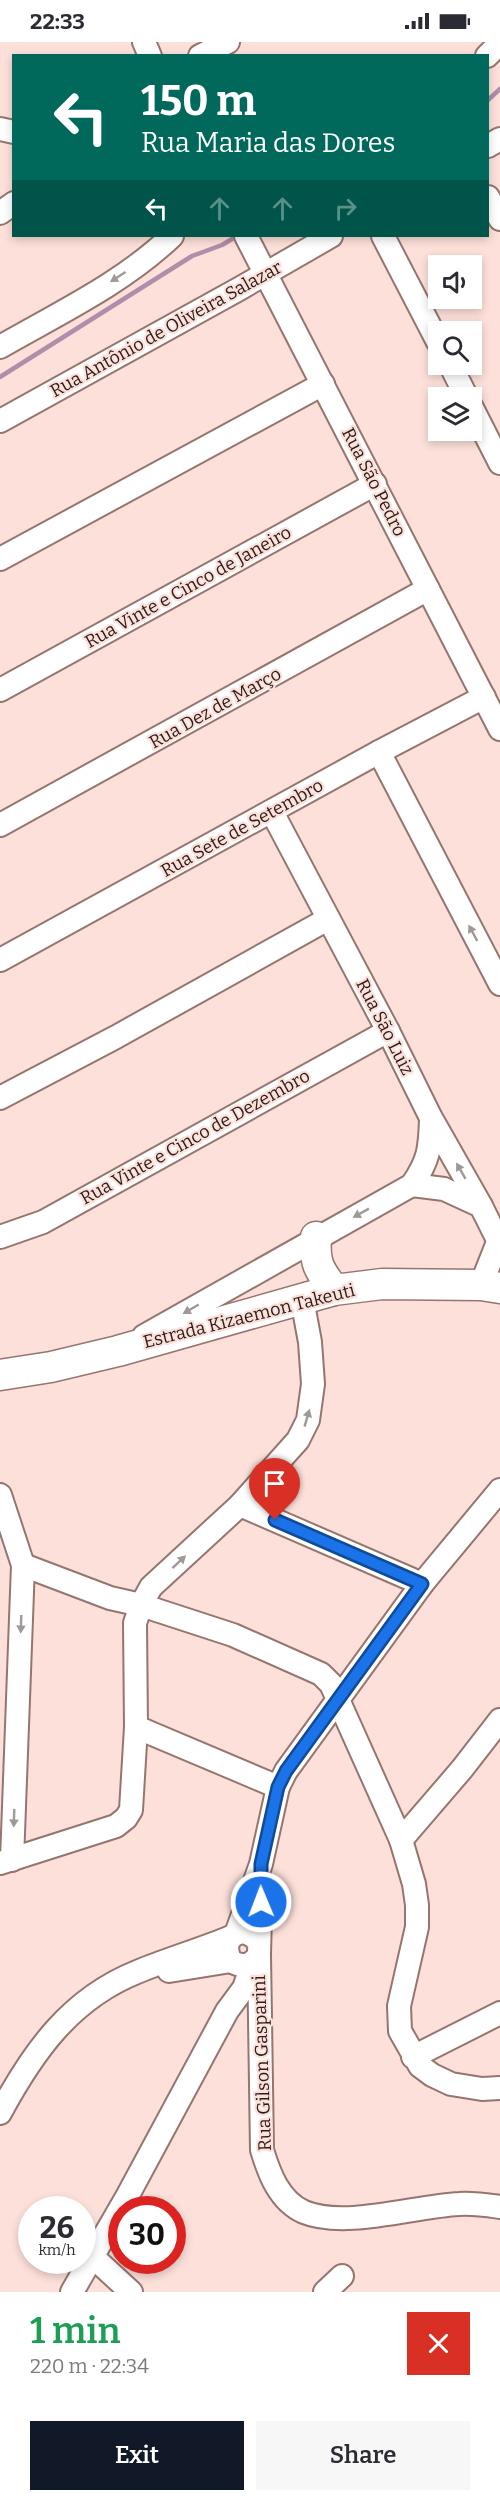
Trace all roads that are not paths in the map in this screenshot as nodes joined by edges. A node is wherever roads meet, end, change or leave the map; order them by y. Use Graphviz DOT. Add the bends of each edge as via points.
graph roads {
  1 [pos="228,42"];
  2 [pos="500,43"];
  3 [pos="204,54"];
  4 [pos="489,54"];
  5 [pos="489,199"];
  6 [pos="500,219"];
  7 [pos="171,237"];
  8 [pos="247,237"];
  9 [pos="302,237"];
  10 [pos="328,237"];
  11 [pos="384,237"];
  12 [pos="263,267"];
  13 [pos="428,323"];
  14 [pos="0,347"];
  15 [pos="323,384"];
  16 [pos="0,408"];
  17 [pos="0,422"];
  18 [pos="482,428"];
  19 [pos="500,463"];
  20 [pos="375,483"];
  21 [pos="0,559"];
  22 [pos="428,589"];
  23 [pos="0,690"];
  24 [pos="484,697"];
  25 [pos="500,729"];
  26 [pos="379,752"];
  27 [pos="272,812"];
  28 [pos="0,825"];
  29 [pos="328,919"];
  30 [pos="0,960"];
  31 [pos="500,984"];
  32 [pos="388,1031"];
  33 [pos="0,1098"];
  34 [pos="431,1118"];
  35 [pos="412,1185"];
  36 [pos="482,1206"];
  37 [pos="0,1237"];
  38 [pos="316,1237"];
  39 [pos="498,1237"];
  40 [pos="491,1286"];
  41 [pos="334,1290"];
  42 [pos="302,1299"];
  43 [pos="118,1351"];
  44 [pos="0,1375"];
  45 [pos="500,1490"];
  46 [pos="0,1495"];
  47 [pos="240,1506"];
  48 [pos="23,1565"];
  49 [pos="422,1584"];
  50 [pos="141,1605"];
  51 [pos="339,1698"];
  52 [pos="500,1720"];
  53 [pos="135,1727"];
  54 [pos="278,1787"];
  55 [pos="401,1840"];
  56 [pos="6,1862"];
  57 [pos="261,1864"];
  58 [pos="233,1936"];
  59 [pos="247,1956"];
  60 [pos="134,1973"];
  61 [pos="500,2013"];
  62 [pos="225,2014"];
  63 [pos="261,2017"];
  64 [pos="413,2056"];
  65 [pos="500,2088"];
  66 [pos="0,2113"];
  67 [pos="500,2207"];
  68 [pos="96,2251"];
  69 [pos="96,2260"];
  70 [pos="83,2274"];
  71 [pos="342,2276"];
  72 [pos="72,2292"];
  73 [pos="131,2292"];
  74 [pos="325,2292"];
  1 -- 3 [label="street"];
  2 -- 4 [label="street"];
  5 -- 6 [label="street"];
  7 -- 14 [label="street, one-way" via="118,278"];
  8 -- 12 [label="street, Rua São Pedro"];
  9 -- 12 [label="street, Rua Antônio de Oliveira Salazar"];
  10 -- 12 [label="street, Rua Antônio de Oliveira Salazar"];
  11 -- 13 [label="street"];
  12 -- 15 [label="street, Rua São Pedro"];
  12 -- 16 [label="street, Rua Antônio de Oliveira Salazar"];
  12 -- 17 [label="street, Rua Antônio de Oliveira Salazar"];
  15 -- 20 [label="street, Rua São Pedro"];
  15 -- 21 [label="street"];
  18 -- 19 [label="street"];
  20 -- 22 [label="street, Rua São Pedro"];
  20 -- 23 [label="street, Rua Vinte e Cinco de Janeiro"];
  22 -- 24 [label="street, Rua São Pedro"];
  22 -- 28 [label="street, Rua Dez de Março"];
  24 -- 25 [label="street, Rua São Pedro"];
  24 -- 26 [label="street, Rua Sete de Setembro"];
  26 -- 27 [label="street, Rua Sete de Setembro"];
  31 -- 26 [label="street, one-way"];
  27 -- 29 [label="street, Rua São Luiz"];
  27 -- 30 [label="street, Rua Sete de Setembro"];
  29 -- 32 [label="street, Rua São Luiz"];
  29 -- 33 [label="street"];
  32 -- 34 [label="street, Rua São Luiz"];
  32 -- 37 [label="street, Rua Vinte e Cinco de Dezembro" via="43,1221"];
  34 -- 35 [label="street" via="430,1151"];
  36 -- 34 [label="street, Rua São Luiz, one-way"];
  35 -- 36 [label="street" via="444,1189"];
  35 -- 38 [label="street, one-way"];
  36 -- 39 [label="street, Rua São Luiz"];
  38 -- 41 [label="main road" via="318,1269"];
  38 -- 43 [label="street, one-way"];
  39 -- 40 [label="street, Rua São Luiz"];
  40 -- 41 [label="main road, Estrada Kizaemon Takeuti" via="382,1284"];
  41 -- 42 [label="main road, Estrada Kizaemon Takeuti"];
  42 -- 43 [label="main road, Estrada Kizaemon Takeuti"];
  47 -- 42 [label="street, one-way" via="298,1440 309,1420 313,1384"];
  43 -- 44 [label="main road, Estrada Kizaemon Takeuti"];
  45 -- 49 [label="street"];
  46 -- 48 [label="street"];
  47 -- 49 [label="street"];
  50 -- 47 [label="street, one-way" via="151,1587"];
  48 -- 50 [label="street" via="110,1598"];
  48 -- 56 [label="street, one-way"];
  49 -- 51 [label="street"];
  50 -- 51 [label="street" via="233,1635 321,1674"];
  50 -- 53 [label="street" via="135,1623"];
  51 -- 54 [label="street" via="297,1752"];
  51 -- 55 [label="street"];
  52 -- 55 [label="street"];
  53 -- 54 [label="street"];
  53 -- 56 [label="street" via="133,1791 126,1818 116,1826"];
  54 -- 57 [label="street"];
  55 -- 64 [label="street" via="417,1905 417,1927 399,2006 400,2031"];
  57 -- 58 [label="street"];
  57 -- 59 [label="street, Rua Gilson Gasparini"];
  58 -- 59 [label="street" via="252,1934"];
  58 -- 60 [label="street"];
  59 -- 60 [label="street" via="155,1973"];
  59 -- 62 [label="street" via="244,1988"];
  59 -- 63 [label="street, Rua Gilson Gasparini"];
  60 -- 66 [label="street" via="85,2000 67,2016 16,2084"];
  61 -- 64 [label="street"];
  62 -- 63 [label="street"];
  62 -- 68 [label="street"];
  63 -- 67 [label="street, Rua Gilson Gasparini" via="262,2150 269,2175 282,2195 303,2211 324,2217 459,2204"];
  64 -- 65 [label="street" via="420,2066 451,2084"];
  69 -- 73 [label="street"];
  70 -- 72 [label="street"];
  71 -- 74 [label="street"];
}
